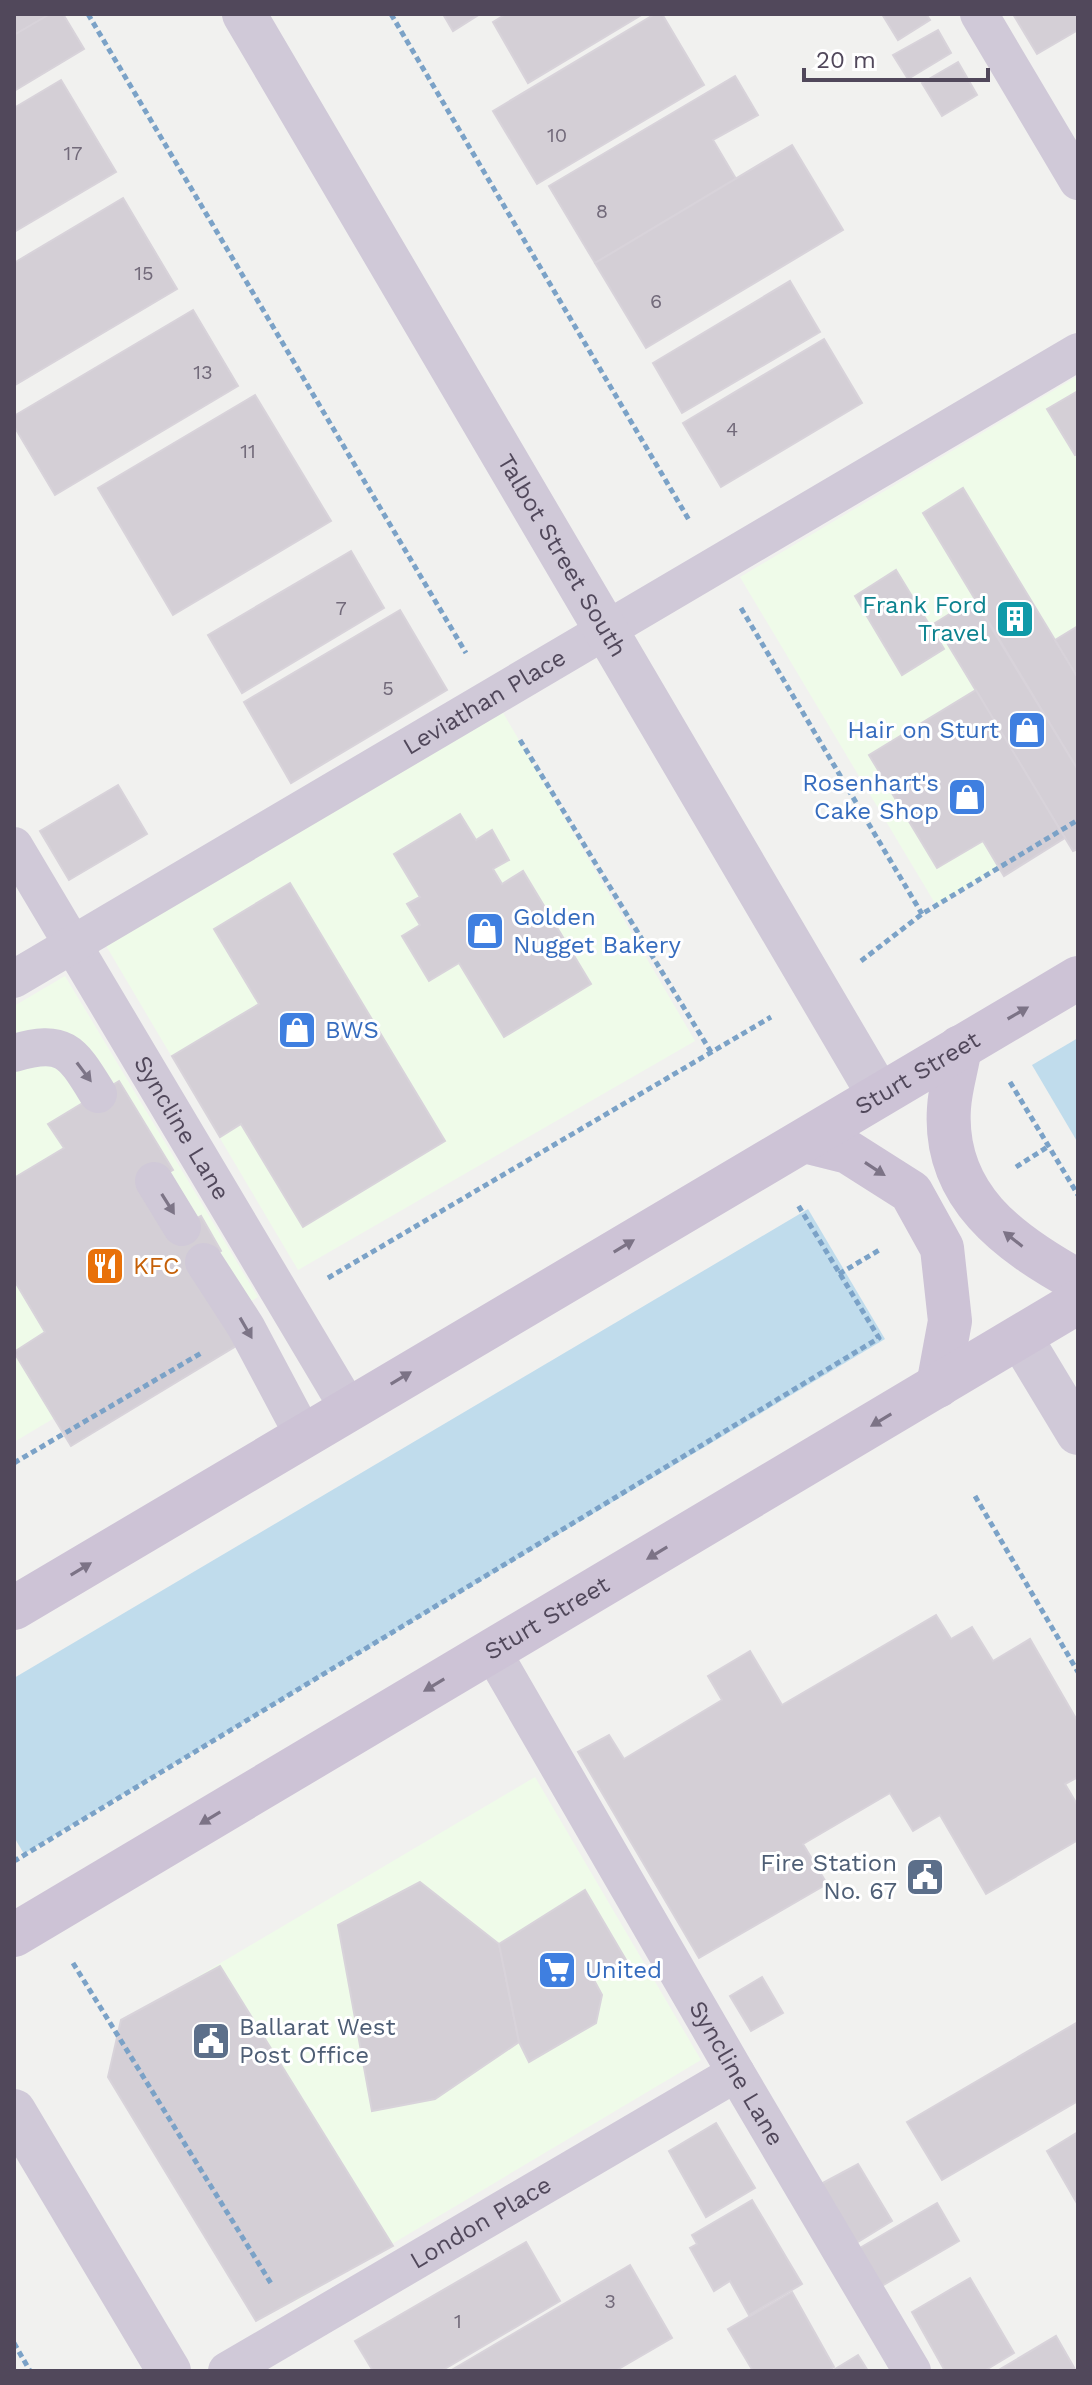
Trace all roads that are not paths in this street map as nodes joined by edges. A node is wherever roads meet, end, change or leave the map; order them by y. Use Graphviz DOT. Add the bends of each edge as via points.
graph roads {
  1 [pos="244,14"];
  2 [pos="979,14"];
  3 [pos="1078,181"];
  4 [pos="1078,352"];
  5 [pos="605,629"];
  6 [pos="14,846"];
  7 [pos="72,944"];
  8 [pos="1078,978"];
  9 [pos="14,979"];
  10 [pos="960,1047"];
  11 [pos="14,1053"];
  12 [pos="98,1094"];
  13 [pos="879,1095"];
  14 [pos="804,1141"];
  15 [pos="154,1181"];
  16 [pos="182,1227"];
  17 [pos="204,1262"];
  18 [pos="1078,1281"];
  19 [pos="1078,1302"];
  20 [pos="1020,1337"];
  21 [pos="938,1386"];
  22 [pos="349,1409"];
  23 [pos="1078,1433"];
  24 [pos="304,1436"];
  25 [pos="14,1608"];
  26 [pos="492,1651"];
  27 [pos="14,1935"];
  28 [pos="736,2073"];
  29 [pos="14,2111"];
  30 [pos="169,2371"];
  31 [pos="227,2371"];
  32 [pos="912,2371"];
  1 -- 5 [label="street, Talbot Street South"];
  2 -- 3 [label="lane"];
  4 -- 5 [label="lane, Leviathan Place"];
  5 -- 7 [label="lane, Leviathan Place"];
  5 -- 13 [label="street, Talbot Street South"];
  6 -- 7 [label="lane, Syncline Lane"];
  7 -- 9 [label="lane, Leviathan Place"];
  7 -- 22 [label="lane, Syncline Lane"];
  10 -- 8 [label="main road, Sturt Street, one-way"];
  10 -- 13 [label="main road, Sturt Street"];
  18 -- 10 [label="main road, one-way" via="1039,1259 988,1219 955,1164 949,1109"];
  11 -- 12 [label="lane, one-way" via="41,1045 68,1052"];
  13 -- 14 [label="main road, Sturt Street"];
  14 -- 21 [label="main road, one-way" via="848,1152 911,1192 942,1248 950,1321"];
  22 -- 14 [label="main road, Sturt Street, one-way"];
  15 -- 16 [label="lane, one-way"];
  17 -- 24 [label="lane, one-way" via="246,1327"];
  19 -- 20 [label="main road, Sturt Street"];
  20 -- 21 [label="main road, Sturt Street"];
  20 -- 23 [label="street"];
  21 -- 26 [label="main road, Sturt Street, one-way"];
  22 -- 24 [label="main road, Sturt Street"];
  25 -- 24 [label="main road, Sturt Street, one-way"];
  26 -- 27 [label="main road, Sturt Street, one-way"];
  26 -- 28 [label="lane, Syncline Lane"];
  28 -- 31 [label="lane, London Place"];
  28 -- 32 [label="lane, Syncline Lane"];
  29 -- 30 [label="street"];
}
